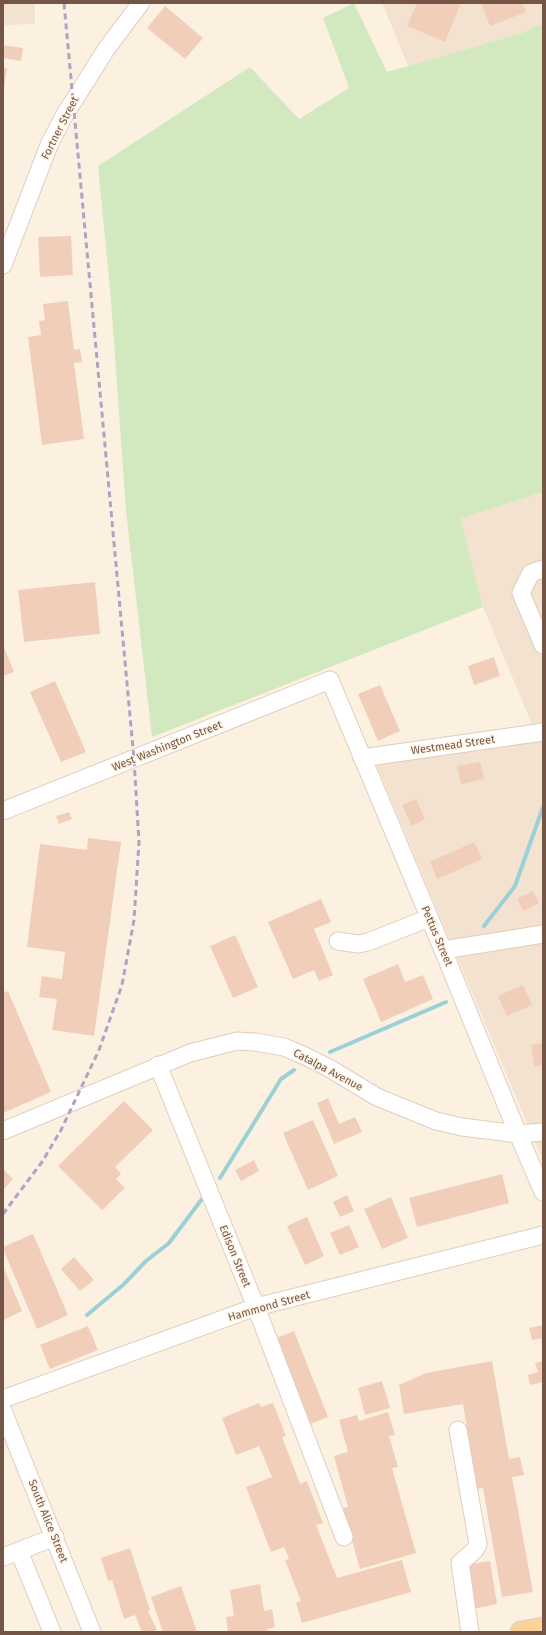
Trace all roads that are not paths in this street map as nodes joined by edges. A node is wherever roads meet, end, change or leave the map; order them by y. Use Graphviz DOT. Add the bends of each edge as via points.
graph roads {
  1 [pos="141,3"];
  2 [pos="3,265"];
  3 [pos="543,569"];
  4 [pos="543,646"];
  5 [pos="330,680"];
  6 [pos="543,732"];
  7 [pos="362,758"];
  8 [pos="3,812"];
  9 [pos="429,918"];
  10 [pos="543,934"];
  11 [pos="338,940"];
  12 [pos="443,950"];
  13 [pos="158,1065"];
  14 [pos="3,1131"];
  15 [pos="543,1132"];
  16 [pos="518,1134"];
  17 [pos="543,1192"];
  18 [pos="543,1235"];
  19 [pos="256,1307"];
  20 [pos="3,1399"];
  21 [pos="3,1410"];
  22 [pos="458,1430"];
  23 [pos="55,1537"];
  24 [pos="344,1537"];
  25 [pos="11,1554"];
  26 [pos="52,1632"];
  27 [pos="92,1632"];
  28 [pos="470,1632"];
  1 -- 2 [label="street, Fortner Street" via="106,48 64,116 49,145"];
  3 -- 4 [label="street" via="531,573 520,592"];
  5 -- 7 [label="street, Pettus Street"];
  5 -- 8 [label="street, West Washington Street"];
  6 -- 7 [label="street, Westmead Street"];
  7 -- 9 [label="street, Pettus Street"];
  9 -- 11 [label="street" via="368,942 358,944"];
  9 -- 12 [label="street, Pettus Street"];
  10 -- 12 [label="street"];
  12 -- 16 [label="street, Pettus Street"];
  13 -- 14 [label="street, Catalpa Avenue"];
  13 -- 16 [label="street, Catalpa Avenue" via="222,1044 271,1043 305,1056 377,1097 408,1111 462,1127"];
  13 -- 19 [label="street, Edison Street"];
  15 -- 16 [label="street, Catalpa Avenue"];
  16 -- 17 [label="street, Pettus Street"];
  18 -- 19 [label="street, Hammond Street"];
  19 -- 20 [label="street, Hammond Street"];
  19 -- 24 [label="street, Edison Street"];
  21 -- 23 [label="street, South Alice Street"];
  22 -- 28 [label="street" via="478,1544 460,1563"];
  23 -- 25 [label="street"];
  23 -- 27 [label="street, South Alice Street"];
  25 -- 26 [label="street"];
}
